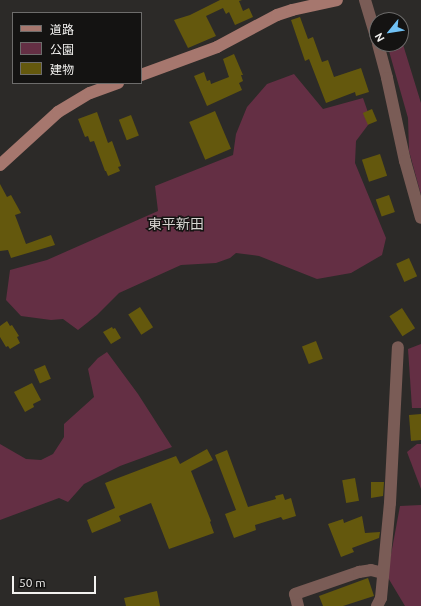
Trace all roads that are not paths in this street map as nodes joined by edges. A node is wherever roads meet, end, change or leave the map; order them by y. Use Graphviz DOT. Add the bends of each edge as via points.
graph roads {
  1 [pos="337,0"];
  2 [pos="365,0"];
  3 [pos="369,13"];
  4 [pos="380,52"];
  5 [pos="142,75"];
  6 [pos="115,84"];
  7 [pos="0,165"];
  8 [pos="421,218"];
  9 [pos="398,347"];
  10 [pos="383,573"];
  11 [pos="298,606"];
  12 [pos="377,606"];
  1 -- 5 [label="street" via="292,10 217,47"];
  2 -- 3 [label="street"];
  4 -- 8 [label="street"];
  6 -- 7 [label="street" via="90,93 58,112"];
  9 -- 10 [label="street" via="391,496"];
  10 -- 11 [label="street" via="371,570 359,572 294,594"];
  10 -- 12 [label="street" via="381,598"];
}
